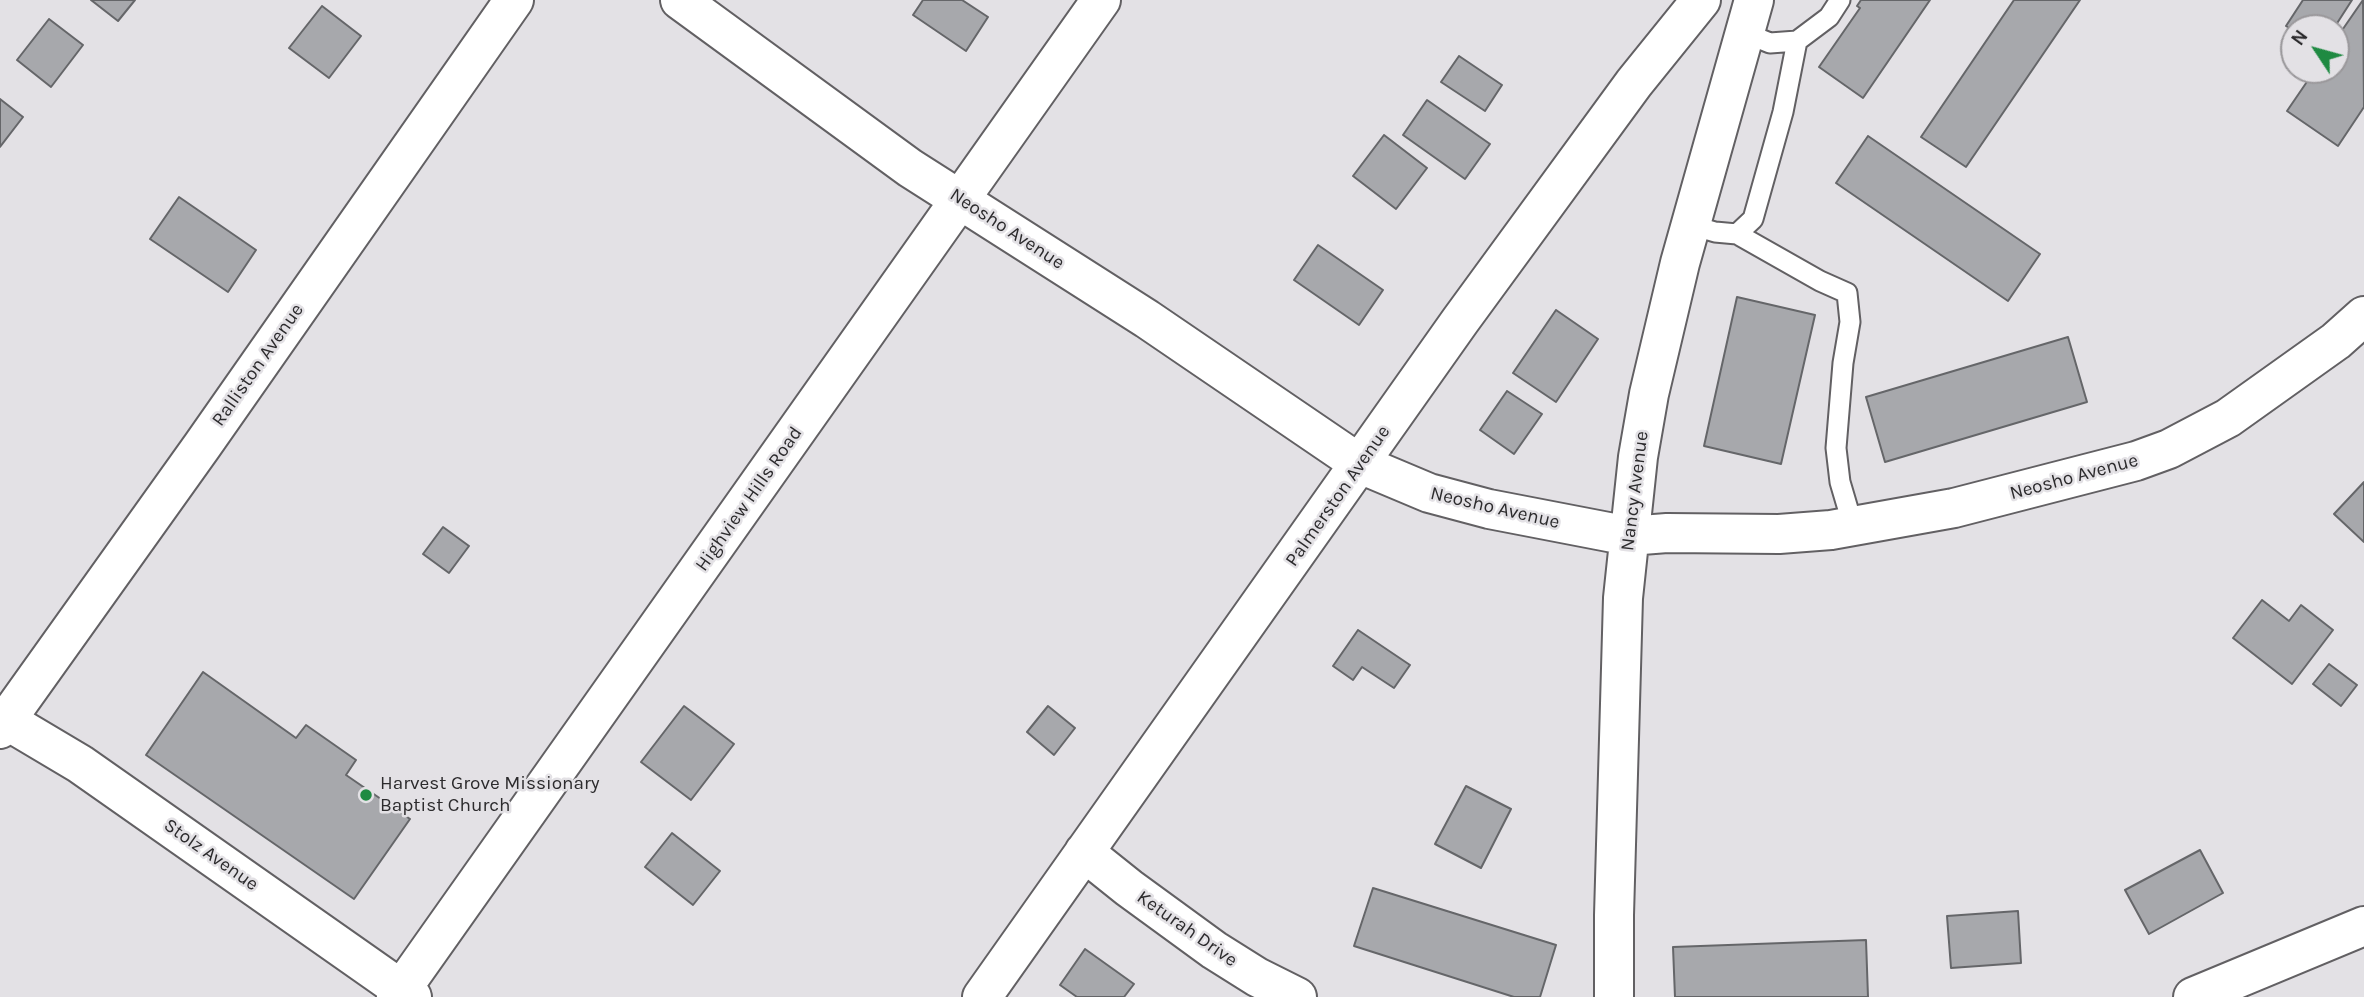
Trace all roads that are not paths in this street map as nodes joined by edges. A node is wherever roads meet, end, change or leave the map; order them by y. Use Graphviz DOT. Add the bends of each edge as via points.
graph roads {
  1 [pos="514,0"];
  2 [pos="680,0"];
  3 [pos="1101,0"];
  4 [pos="1701,0"];
  5 [pos="1840,0"];
  6 [pos="1750,16"];
  7 [pos="1797,41"];
  8 [pos="961,200"];
  9 [pos="1691,225"];
  10 [pos="1737,234"];
  11 [pos="2364,316"];
  12 [pos="1360,464"];
  13 [pos="1853,526"];
  14 [pos="1629,536"];
  15 [pos="3,724"];
  16 [pos="1084,852"];
  17 [pos="2364,926"];
  18 [pos="403,995"];
  19 [pos="982,997"];
  20 [pos="1297,997"];
  21 [pos="1614,997"];
  22 [pos="2193,997"];
  1 -- 15 [label="street, Ralliston Avenue"];
  2 -- 8 [label="street, Neosho Avenue" via="910,169"];
  3 -- 8 [label="street, Highview Hills Road"];
  4 -- 12 [label="street, Palmerston Avenue" via="1618,105"];
  5 -- 7 [label="lane" via="1829,18"];
  6 -- 7 [label="lane" via="1770,43"];
  6 -- 9 [label="street, Nancy Avenue"];
  7 -- 10 [label="lane" via="1753,219"];
  8 -- 12 [label="street, Neosho Avenue"];
  8 -- 18 [label="street, Highview Hills Road"];
  9 -- 10 [label="lane"];
  9 -- 14 [label="street, Nancy Avenue" via="1649,394"];
  10 -- 13 [label="lane" via="1847,293 1850,323 1836,448"];
  11 -- 13 [label="street, Neosho Avenue" via="2228,418 2169,449 2025,491"];
  12 -- 14 [label="street, Neosho Avenue" via="1429,494"];
  12 -- 16 [label="street, Palmerston Avenue"];
  13 -- 14 [label="street, Neosho Avenue" via="1779,534"];
  14 -- 21 [label="street, Nancy Avenue" via="1623,611"];
  15 -- 18 [label="street, Stolz Avenue" via="80,764"];
  16 -- 19 [label="street, Palmerston Avenue"];
  16 -- 20 [label="street, Keturah Drive" via="1214,950"];
  17 -- 22 [label="street"];
}
